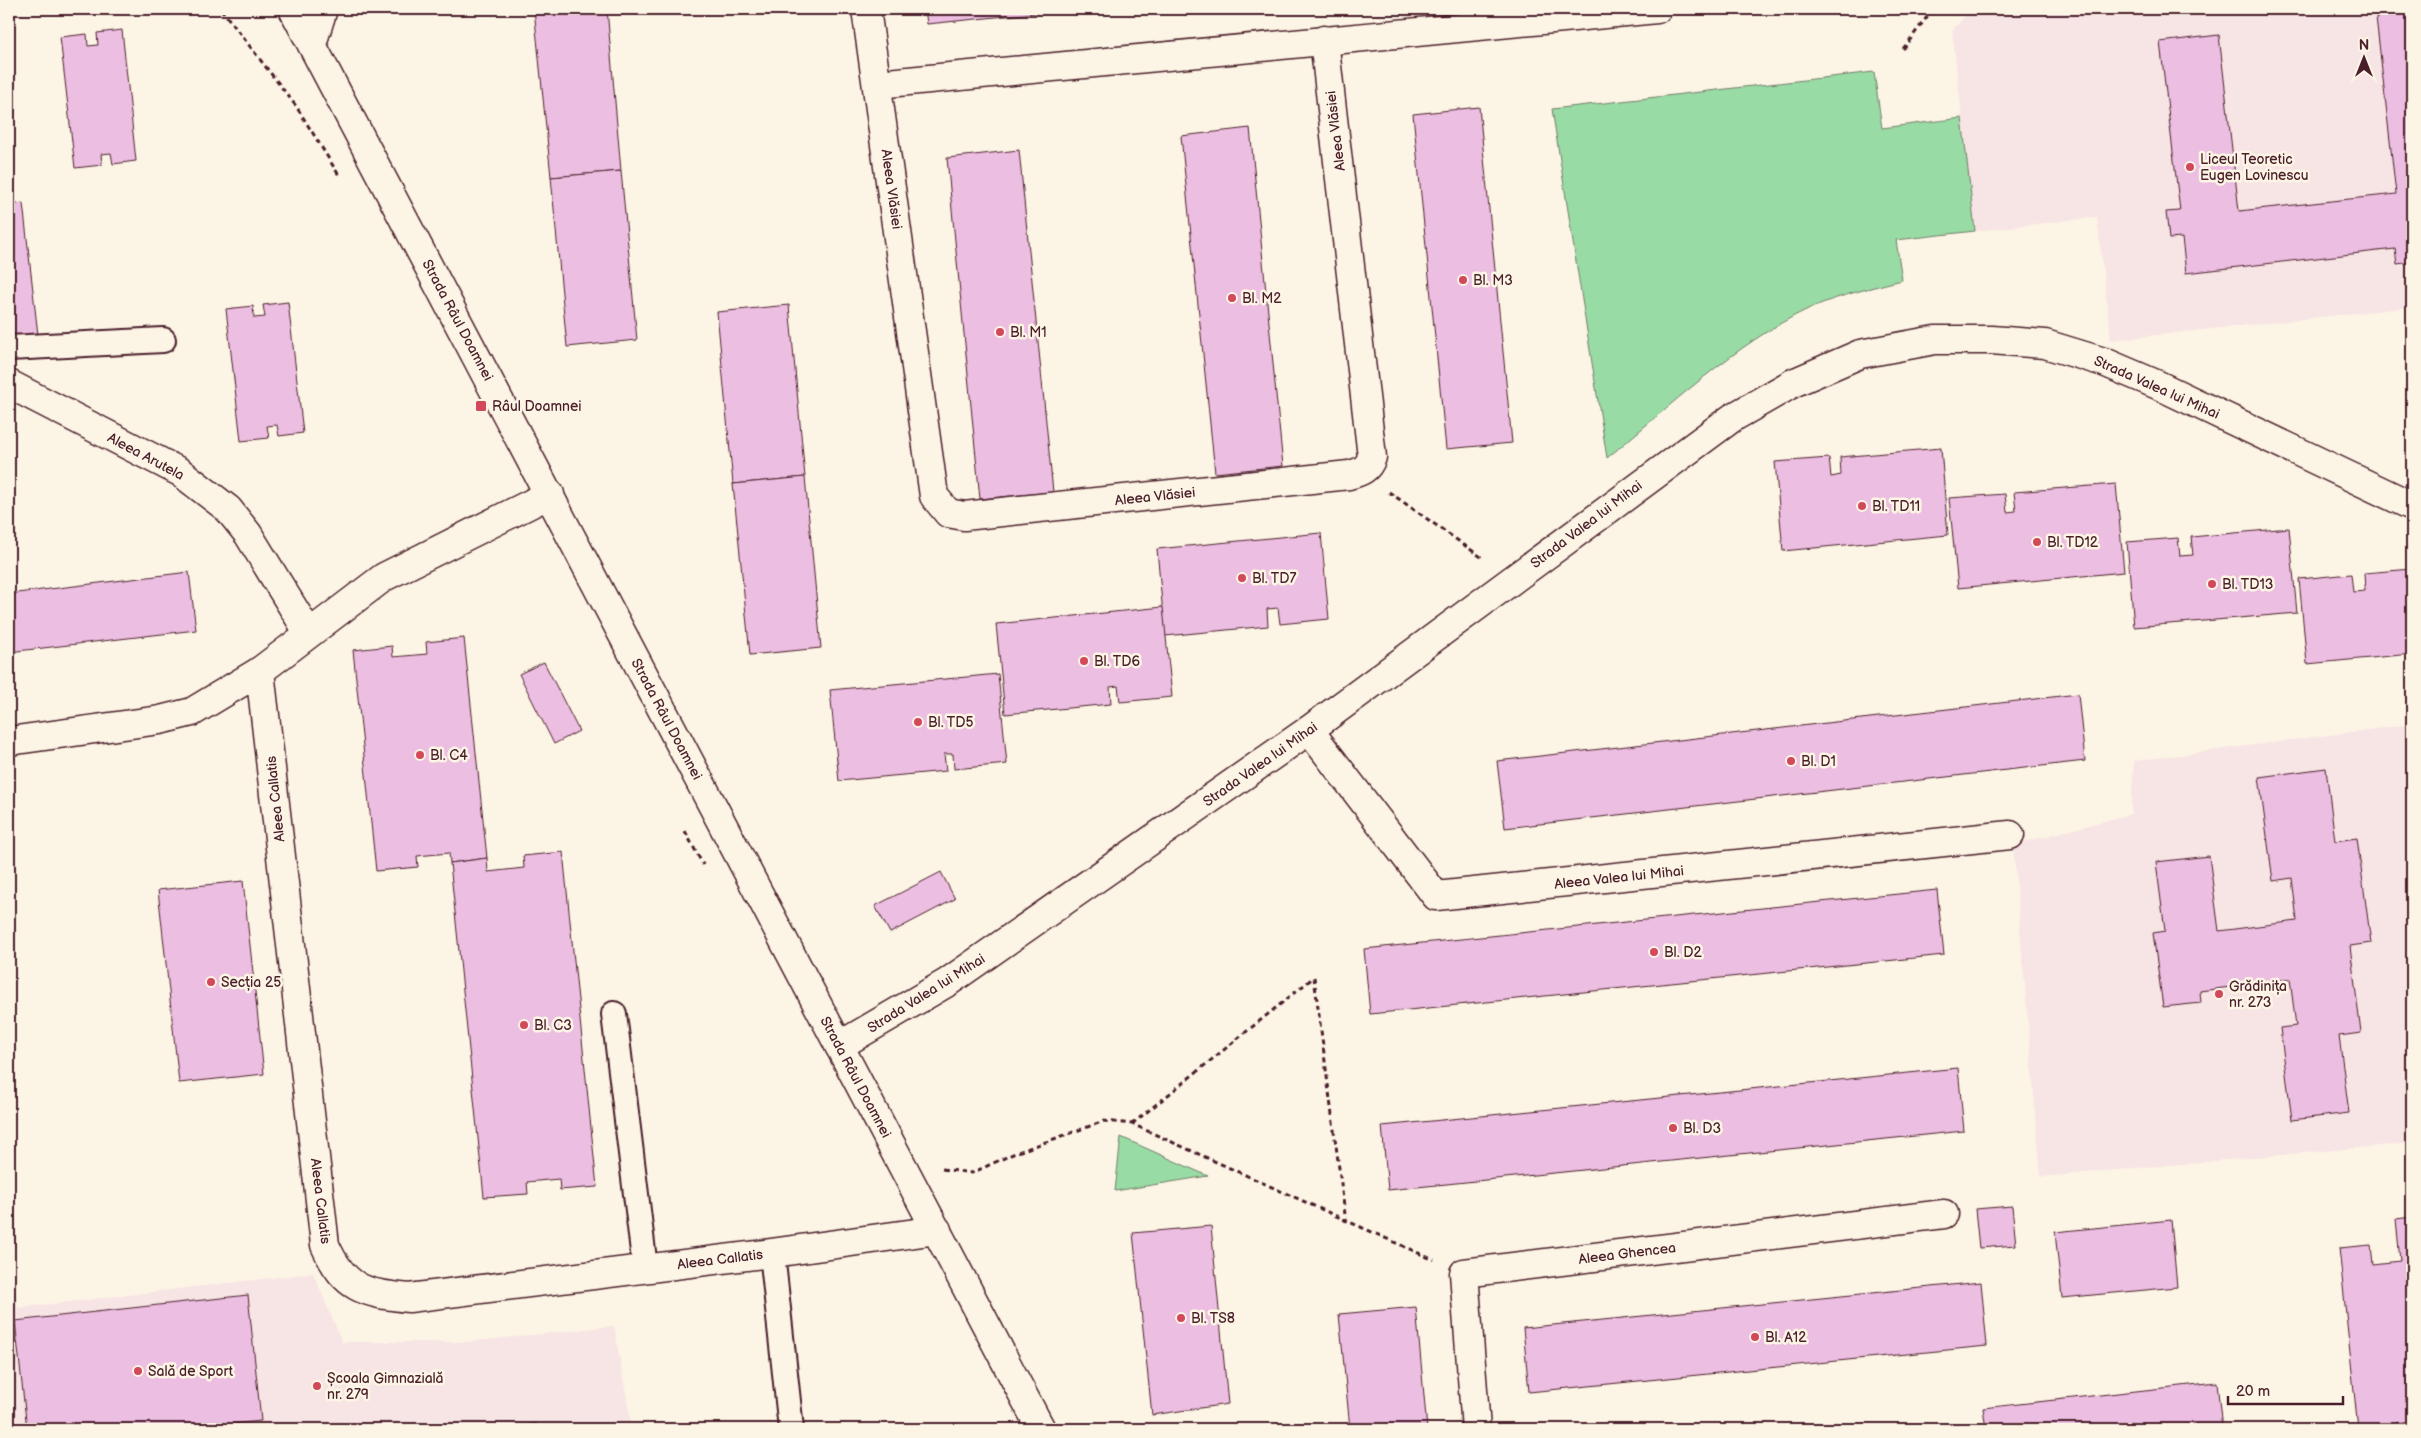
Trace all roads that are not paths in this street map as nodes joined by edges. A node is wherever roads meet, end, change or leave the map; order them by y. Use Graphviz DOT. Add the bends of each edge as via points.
graph roads {
  1 [pos="292,9"];
  2 [pos="322,9"];
  3 [pos="866,9"];
  4 [pos="1657,9"];
  5 [pos="1324,40"];
  6 [pos="312,44"];
  7 [pos="877,84"];
  8 [pos="163,340"];
  9 [pos="9,348"];
  10 [pos="9,384"];
  11 [pos="550,494"];
  12 [pos="2412,506"];
  13 [pos="308,632"];
  14 [pos="260,671"];
  15 [pos="1309,730"];
  16 [pos="9,740"];
  17 [pos="2010,835"];
  18 [pos="614,1014"];
  19 [pos="839,1046"];
  20 [pos="1944,1214"];
  21 [pos="936,1230"];
  22 [pos="772,1253"];
  23 [pos="645,1268"];
  24 [pos="791,1429"];
  25 [pos="1041,1429"];
  26 [pos="1476,1429"];
  1 -- 6 [label="street, Strada Râul Doamnei"];
  2 -- 6 [label="street"];
  3 -- 7 [label="street, Aleea Vlăsiei"];
  4 -- 5 [label="street"];
  5 -- 7 [label="street"];
  5 -- 7 [label="street, Aleea Vlăsiei" via="1372,457 1369,466 1360,472 964,516 948,513 934,496"];
  6 -- 11 [label="street, Strada Râul Doamnei"];
  8 -- 9 [label="lane"];
  10 -- 13 [label="street, Aleea Arutela" via="180,472 228,509 248,534"];
  11 -- 13 [label="street" via="384,577"];
  11 -- 19 [label="street, Strada Râul Doamnei"];
  12 -- 15 [label="street, Strada Valea lui Mihai" via="2158,385 2104,362 2045,344 1935,340 1860,354 1793,383 1709,435"];
  13 -- 14 [label="street"];
  14 -- 16 [label="street" via="192,712 160,720"];
  14 -- 23 [label="street, Aleea Callatis" via="325,1245 335,1267 357,1288 409,1298"];
  15 -- 17 [label="street, Aleea Valea lui Mihai" via="1436,896"];
  15 -- 19 [label="street, Strada Valea lui Mihai" via="948,982"];
  18 -- 23 [label="lane"];
  19 -- 21 [label="street, Strada Râul Doamnei"];
  20 -- 26 [label="street, Aleea Ghencea" via="1464,1274"];
  21 -- 22 [label="street, Aleea Callatis"];
  21 -- 25 [label="street, Strada Râul Doamnei"];
  22 -- 23 [label="street, Aleea Callatis"];
  22 -- 24 [label="lane"];
}
